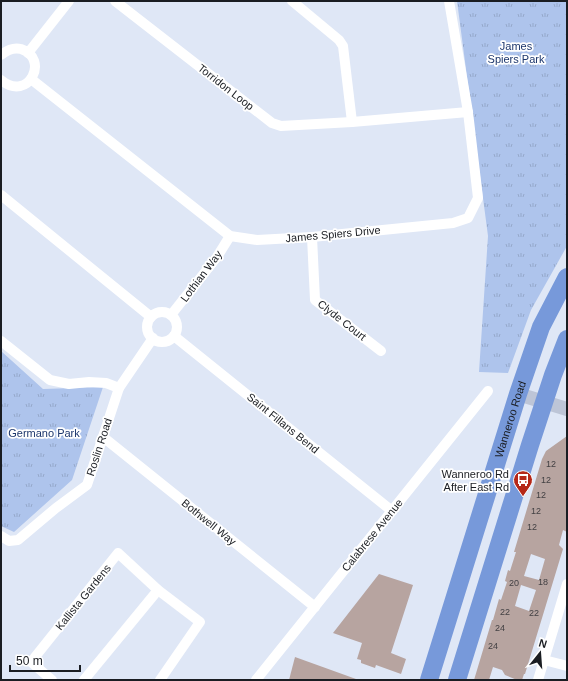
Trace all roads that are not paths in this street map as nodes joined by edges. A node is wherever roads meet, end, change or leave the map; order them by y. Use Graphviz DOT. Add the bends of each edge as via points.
graph roads {
  1 [pos="69,1"];
  2 [pos="116,1"];
  3 [pos="292,1"];
  4 [pos="449,1"];
  5 [pos="28,53"];
  6 [pos="1,55"];
  7 [pos="1,80"];
  8 [pos="31,80"];
  9 [pos="468,112"];
  10 [pos="352,122"];
  11 [pos="1,195"];
  12 [pos="230,236"];
  13 [pos="312,237"];
  14 [pos="567,277"];
  15 [pos="171,315"];
  16 [pos="151,317"];
  17 [pos="174,336"];
  18 [pos="152,338"];
  19 [pos="567,339"];
  20 [pos="1,341"];
  21 [pos="381,350"];
  22 [pos="119,388"];
  23 [pos="488,390"];
  24 [pos="518,394"];
  25 [pos="544,402"];
  26 [pos="567,409"];
  27 [pos="103,437"];
  28 [pos="392,510"];
  29 [pos="1,536"];
  30 [pos="567,584"];
  31 [pos="158,590"];
  32 [pos="315,607"];
  33 [pos="473,629"];
  34 [pos="544,660"];
  35 [pos="567,666"];
  36 [pos="163,679"];
  37 [pos="52,680"];
  38 [pos="84,680"];
  39 [pos="256,680"];
  40 [pos="429,680"];
  41 [pos="436,680"];
  42 [pos="457,680"];
  43 [pos="538,680"];
  1 -- 5 [label="street"];
  2 -- 10 [label="street, Torridon Loop" via="272,123 281,126"];
  3 -- 10 [label="street" via="344,46"];
  4 -- 9 [label="street, James Spiers Drive"];
  5 -- 6 [label="street" via="19,48 12,48"];
  5 -- 8 [label="street" via="35,64"];
  7 -- 8 [label="street" via="13,87"];
  8 -- 12 [label="street, James Spiers Drive"];
  9 -- 10 [label="street, Torridon Loop"];
  9 -- 13 [label="street, James Spiers Drive" via="478,198 468,218 453,223"];
  11 -- 16 [label="street"];
  12 -- 13 [label="street, James Spiers Drive" via="257,240"];
  12 -- 15 [label="street, Lothian Way" via="217,258"];
  13 -- 21 [label="street, Clyde Court" via="315,300"];
  14 -- 24 [label="highway, Wanneroo Road" via="541,327"];
  15 -- 16 [label="street" via="160,312"];
  15 -- 17 [label="street" via="177,324"];
  16 -- 18 [label="street" via="147,324"];
  17 -- 18 [label="street" via="166,342"];
  17 -- 28 [label="street, Saint Fillans Bend"];
  18 -- 22 [label="street, Roslin Road"];
  19 -- 25 [label="highway"];
  20 -- 22 [label="street" via="50,380 70,384 106,383"];
  22 -- 27 [label="street, Roslin Road"];
  23 -- 28 [label="street, Calabrese Avenue"];
  24 -- 25 [label="street"];
  24 -- 40 [label="highway, Wanneroo Road"];
  25 -- 26 [label="street"];
  25 -- 33 [label="highway"];
  27 -- 29 [label="street, Roslin Road" via="87,485 18,540 9,541"];
  27 -- 32 [label="street, Bothwell Way"];
  28 -- 32 [label="street, Calabrese Avenue"];
  30 -- 34 [label="street"];
  31 -- 36 [label="street, Kallista Gardens" via="200,622"];
  31 -- 37 [label="street, Kallista Gardens" via="118,554 31,662"];
  31 -- 38 [label="street"];
  32 -- 39 [label="street, Calabrese Avenue"];
  33 -- 41 [label="highway" via="470,621 465,619 459,618 454,624"];
  33 -- 42 [label="highway"];
  34 -- 35 [label="street"];
  34 -- 43 [label="street"];
}
